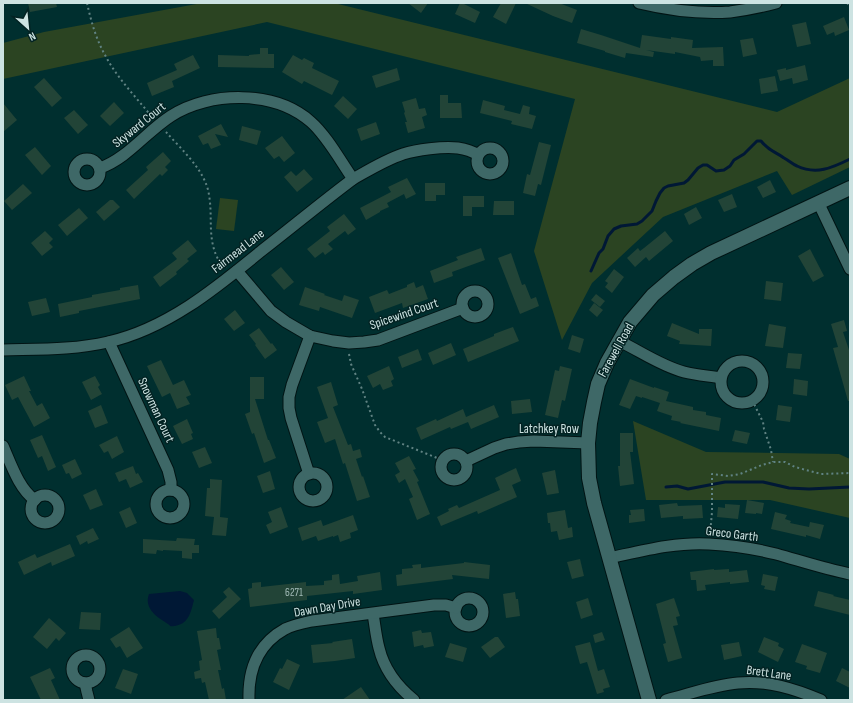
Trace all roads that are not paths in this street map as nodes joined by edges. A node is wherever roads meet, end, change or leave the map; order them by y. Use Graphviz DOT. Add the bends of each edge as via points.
graph roads {
  1 [pos="639,3"];
  2 [pos="776,3"];
  3 [pos="478,155"];
  4 [pos="100,168"];
  5 [pos="353,179"];
  6 [pos="850,188"];
  7 [pos="819,204"];
  8 [pos="850,270"];
  9 [pos="237,271"];
  10 [pos="463,308"];
  11 [pos="310,336"];
  12 [pos="619,341"];
  13 [pos="109,342"];
  14 [pos="3,350"];
  15 [pos="721,378"];
  16 [pos="588,443"];
  17 [pos="3,446"];
  18 [pos="466,461"];
  19 [pos="309,474"];
  20 [pos="171,490"];
  21 [pos="34,500"];
  22 [pos="609,558"];
  23 [pos="850,574"];
  24 [pos="456,608"];
  25 [pos="373,614"];
  26 [pos="85,683"];
  27 [pos="89,700"];
  28 [pos="249,700"];
  29 [pos="414,700"];
  30 [pos="649,700"];
  31 [pos="666,700"];
  32 [pos="821,700"];
  1 -- 2 [label="street" via="673,10 702,12 730,12"];
  3 -- 5 [label="street, Fairmead Lane" via="470,150 457,148 403,154"];
  4 -- 5 [label="street, Skyward Court" via="121,158 159,124 182,110 213,100 244,98 258,99 288,108 310,121"];
  5 -- 9 [label="street, Fairmead Lane"];
  6 -- 7 [label="street, Farewell Road"];
  7 -- 8 [label="street"];
  7 -- 12 [label="street, Farewell Road" via="711,254 674,276 653,295 630,322"];
  9 -- 11 [label="street, Spicewind Court" via="272,311"];
  9 -- 13 [label="street, Fairmead Lane" via="172,317 135,334"];
  10 -- 11 [label="street, Spicewind Court" via="378,340 349,342"];
  11 -- 19 [label="street" via="289,397 291,418"];
  12 -- 15 [label="street" via="683,372"];
  12 -- 16 [label="street, Farewell Road" via="598,384"];
  13 -- 14 [label="street, Fairmead Lane" via="81,347"];
  13 -- 20 [label="street, Snowman Court" via="168,470"];
  15 -- 15 [label="street" via="731,364 744,361 756,366 760,371 763,385 759,394 752,400 737,402 725,394"];
  16 -- 18 [label="street, Latchkey Row" via="519,442 494,448"];
  16 -- 22 [label="street, Farewell Road" via="589,478"];
  17 -- 21 [label="street" via="20,484"];
  18 -- 18 [label="street" via="457,454 446,456 440,466 441,472 450,480 462,478 466,473"];
  22 -- 23 [label="street, Greco Garth" via="662,547 709,544 774,554"];
  22 -- 30 [label="street, Farewell Road"];
  24 -- 25 [label="street, Dawn Day Drive" via="434,605"];
  25 -- 28 [label="street, Dawn Day Drive" via="312,621 286,629 273,637 256,660 248,687"];
  25 -- 29 [label="street" via="379,649 385,663 399,686"];
  26 -- 27 [label="street"];
  31 -- 32 [label="street, Brett Lane" via="738,682 755,682 788,688"];
}
